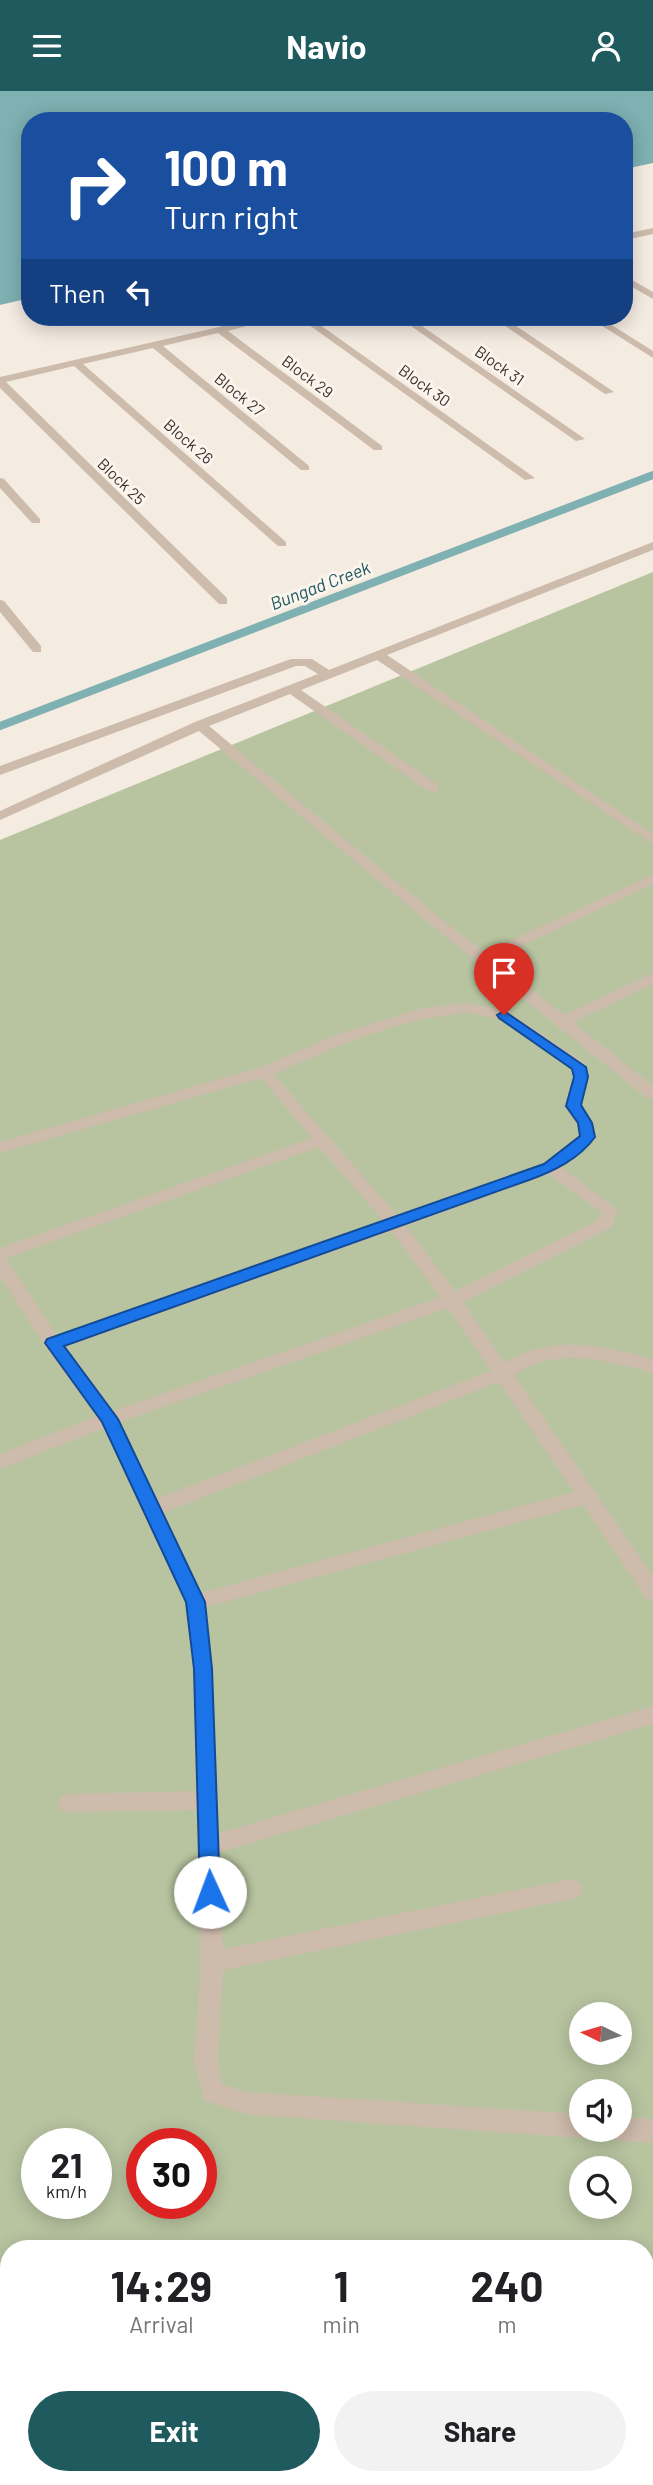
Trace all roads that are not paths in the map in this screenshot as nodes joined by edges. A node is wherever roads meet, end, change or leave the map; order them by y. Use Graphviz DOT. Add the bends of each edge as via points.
graph roads {
  1 [pos="653,231"];
  2 [pos="640,234"];
  3 [pos="633,235"];
  4 [pos="653,242"];
  5 [pos="633,284"];
  6 [pos="653,296"];
  7 [pos="233,326"];
  8 [pos="316,326"];
  9 [pos="416,326"];
  10 [pos="510,326"];
  11 [pos="607,326"];
  12 [pos="219,329"];
  13 [pos="155,344"];
  14 [pos="653,355"];
  15 [pos="75,362"];
  16 [pos="0,381"];
  17 [pos="609,392"];
  18 [pos="580,439"];
  19 [pos="378,448"];
  20 [pos="305,468"];
  21 [pos="529,478"];
  22 [pos="0,481"];
  23 [pos="36,521"];
  24 [pos="282,544"];
  25 [pos="653,546"];
  26 [pos="223,601"];
  27 [pos="0,604"];
  28 [pos="37,649"];
  29 [pos="377,654"];
  30 [pos="327,674"];
  31 [pos="291,688"];
  32 [pos="200,725"];
  33 [pos="0,771"];
  34 [pos="433,788"];
  35 [pos="0,816"];
  36 [pos="653,840"];
  37 [pos="653,879"];
  38 [pos="484,958"];
  39 [pos="653,978"];
  40 [pos="562,1021"];
  41 [pos="264,1072"];
  42 [pos="649,1086"];
  43 [pos="322,1140"];
  44 [pos="0,1147"];
  45 [pos="550,1167"];
  46 [pos="395,1224"];
  47 [pos="0,1254"];
  48 [pos="0,1262"];
  49 [pos="452,1300"];
  50 [pos="53,1343"];
  51 [pos="653,1366"];
  52 [pos="504,1373"];
  53 [pos="109,1419"];
  54 [pos="0,1462"];
  55 [pos="588,1496"];
  56 [pos="152,1509"];
  57 [pos="653,1592"];
  58 [pos="195,1602"];
  59 [pos="653,1715"];
  60 [pos="207,1800"];
  61 [pos="69,1804"];
  62 [pos="209,1845"];
  63 [pos="572,1889"];
  64 [pos="212,1962"];
  65 [pos="569,2125"];
  66 [pos="632,2130"];
  67 [pos="653,2131"];
  1 -- 2 [label="street"];
  2 -- 3 [label="street"];
  2 -- 4 [label="street"];
  5 -- 6 [label="street"];
  7 -- 12 [label="street"];
  8 -- 21 [label="street, Block 30"];
  9 -- 18 [label="street, Block 31"];
  10 -- 17 [label="street"];
  11 -- 14 [label="street"];
  12 -- 13 [label="street"];
  12 -- 19 [label="street, Block 29"];
  13 -- 15 [label="street"];
  13 -- 20 [label="street, Block 27"];
  15 -- 16 [label="street"];
  15 -- 24 [label="street, Block 26"];
  16 -- 26 [label="street, Block 25"];
  22 -- 23 [label="street"];
  25 -- 29 [label="street"];
  27 -- 28 [label="street"];
  29 -- 30 [label="street"];
  29 -- 36 [label="street"];
  30 -- 31 [label="street"];
  30 -- 33 [label="street" via="309,662 295,661"];
  31 -- 32 [label="street"];
  31 -- 34 [label="street"];
  32 -- 35 [label="street"];
  32 -- 38 [label="street"];
  37 -- 38 [label="street"];
  38 -- 40 [label="street"];
  39 -- 40 [label="street"];
  40 -- 42 [label="street"];
  41 -- 43 [label="street"];
  41 -- 44 [label="street"];
  41 -- 45 [label="street" via="344,1037 428,1011 470,1008 504,1015 579,1067 573,1106 588,1137"];
  43 -- 46 [label="street"];
  43 -- 47 [label="street"];
  45 -- 46 [label="street"];
  45 -- 49 [label="street" via="610,1210 606,1223"];
  46 -- 49 [label="street"];
  46 -- 50 [label="street"];
  48 -- 50 [label="street"];
  49 -- 52 [label="street"];
  49 -- 53 [label="street"];
  50 -- 53 [label="street"];
  51 -- 52 [label="street" via="621,1356 559,1352 528,1358"];
  52 -- 55 [label="street"];
  52 -- 56 [label="street"];
  53 -- 54 [label="street"];
  53 -- 56 [label="street"];
  55 -- 57 [label="street"];
  55 -- 58 [label="street"];
  56 -- 58 [label="street"];
  58 -- 60 [label="street" via="203,1669"];
  59 -- 62 [label="street"];
  60 -- 61 [label="street"];
  60 -- 62 [label="street"];
  62 -- 64 [label="street"];
  63 -- 64 [label="street"];
  64 -- 65 [label="street" via="206,2062 212,2092 246,2103"];
  66 -- 67 [label="street"];
}
